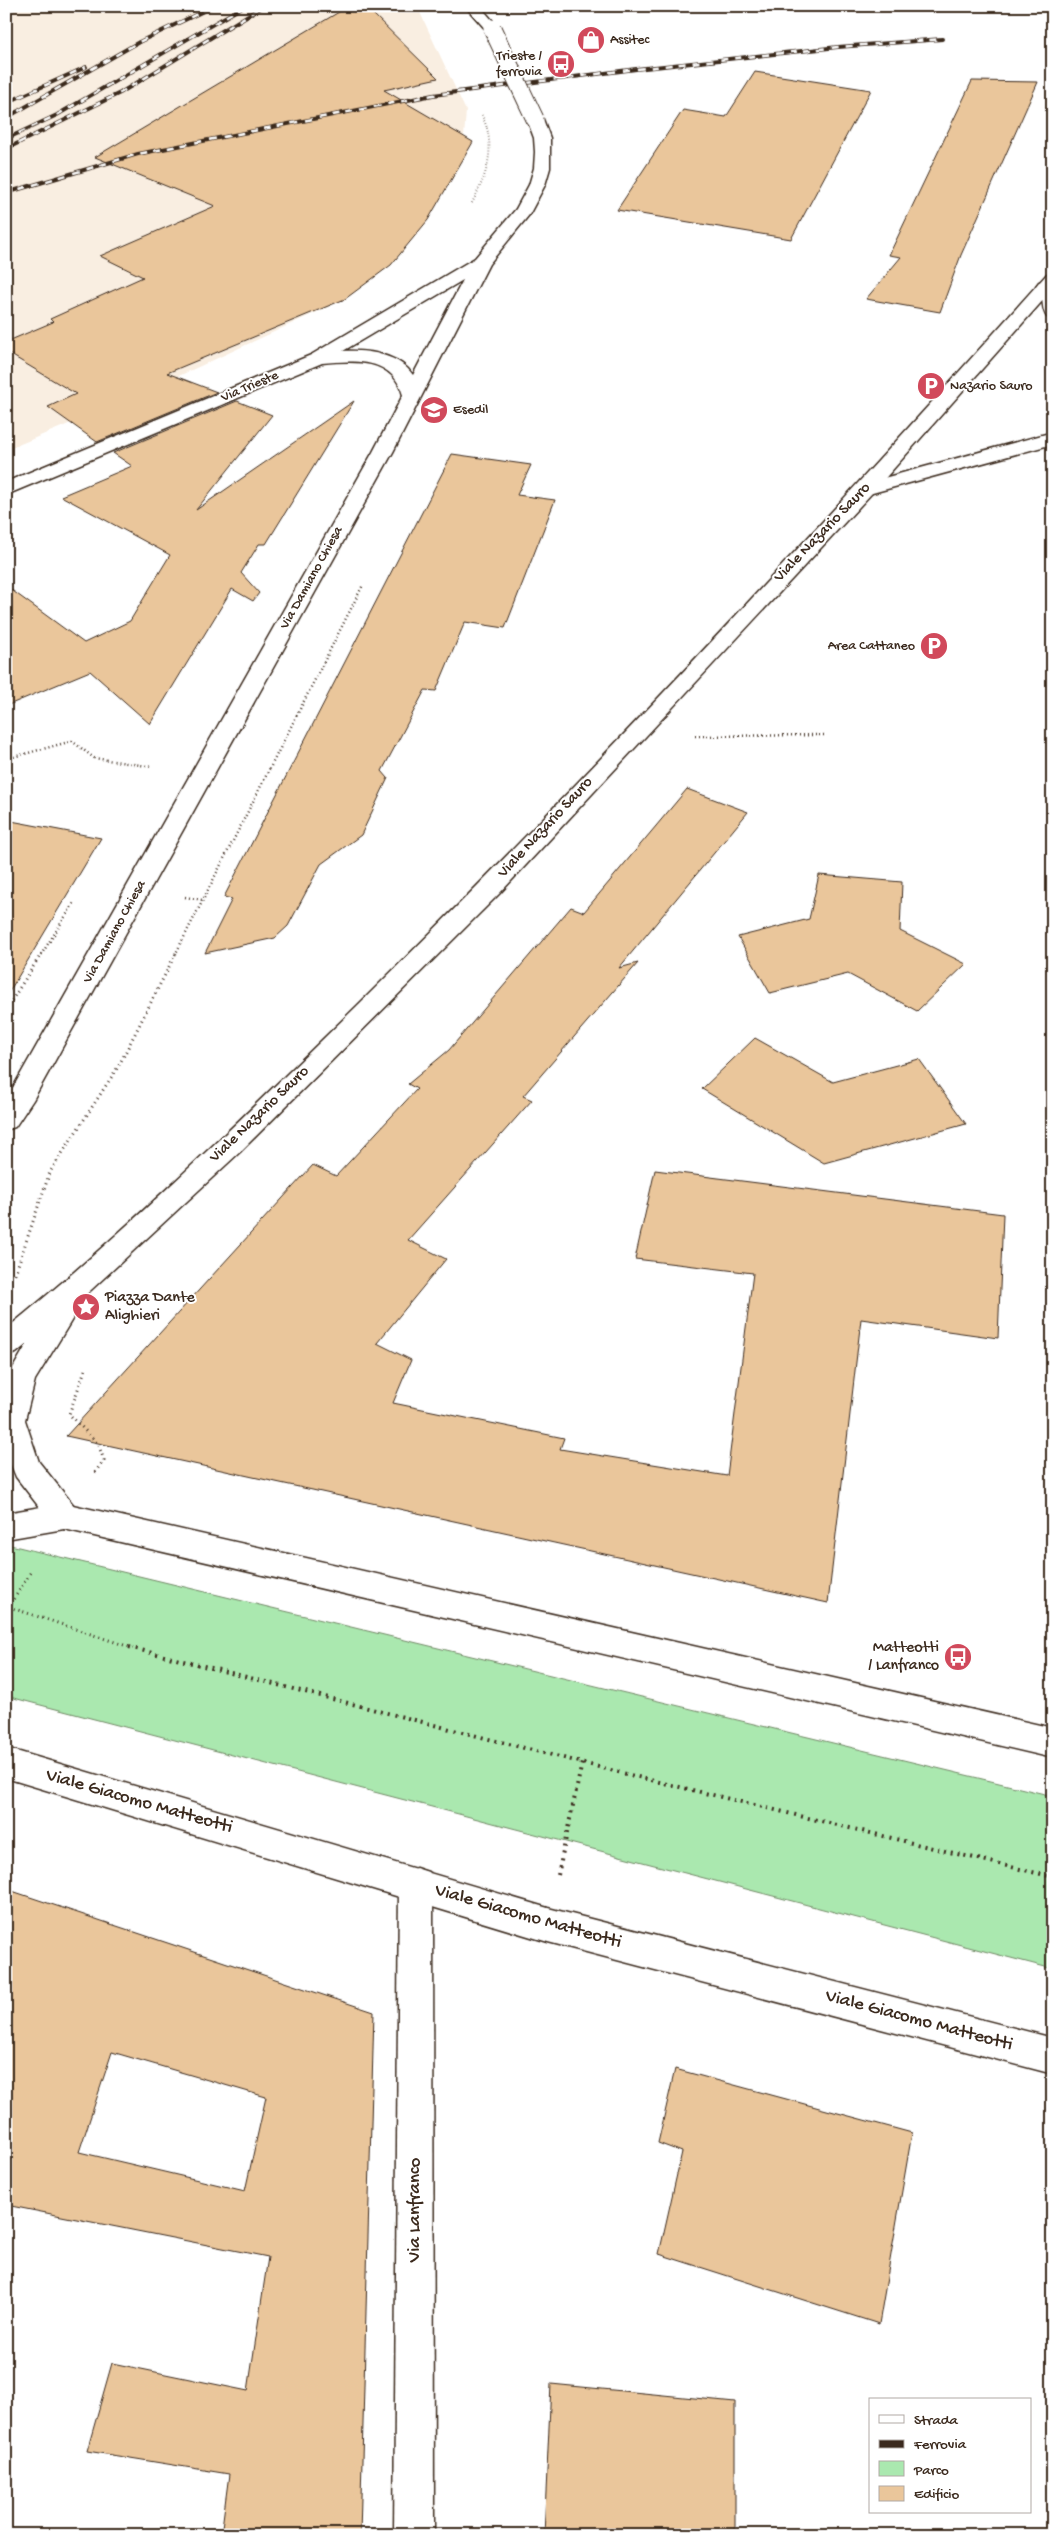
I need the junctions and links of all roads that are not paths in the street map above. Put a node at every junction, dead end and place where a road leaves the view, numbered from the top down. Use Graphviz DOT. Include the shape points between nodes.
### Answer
graph roads {
  1 [pos="472,6"];
  2 [pos="496,6"];
  3 [pos="492,28"];
  4 [pos="481,262"];
  5 [pos="1049,282"];
  6 [pos="1053,313"];
  7 [pos="317,359"];
  8 [pos="413,396"];
  9 [pos="1053,438"];
  10 [pos="6,489"];
  11 [pos="865,489"];
  12 [pos="6,1120"];
  13 [pos="77,1287"];
  14 [pos="6,1345"];
  15 [pos="64,1516"];
  16 [pos="6,1526"];
  17 [pos="1053,1743"];
  18 [pos="6,1763"];
  19 [pos="416,1884"];
  20 [pos="1053,2056"];
  21 [pos="414,2535"];
  1 -- 3 [label="street, Via Damiano Chiesa"];
  2 -- 3 [label="street"];
  3 -- 4 [label="street, Via Damiano Chiesa, bridge" via="535,119 543,152 537,185 523,211"];
  4 -- 7 [label="street, Via Trieste"];
  4 -- 8 [label="street, Via Damiano Chiesa"];
  5 -- 6 [label="street"];
  5 -- 11 [label="street, Viale Nazario Sauro"];
  7 -- 8 [label="street" via="353,356 386,362 408,377"];
  7 -- 10 [label="street, Via Trieste"];
  8 -- 12 [label="street, Via Damiano Chiesa" via="130,906"];
  9 -- 11 [label="street"];
  11 -- 13 [label="street, Viale Nazario Sauro" via="491,888 231,1145"];
  13 -- 14 [label="street, Viale Nazario Sauro"];
  13 -- 15 [label="street" via="21,1378 10,1420 26,1468"];
  15 -- 16 [label="street"];
  15 -- 17 [label="street"];
  18 -- 19 [label="street, Viale Giacomo Matteotti"];
  19 -- 20 [label="street, Viale Giacomo Matteotti" via="548,1925"];
  19 -- 21 [label="street, Via Lanfranco"];
}
